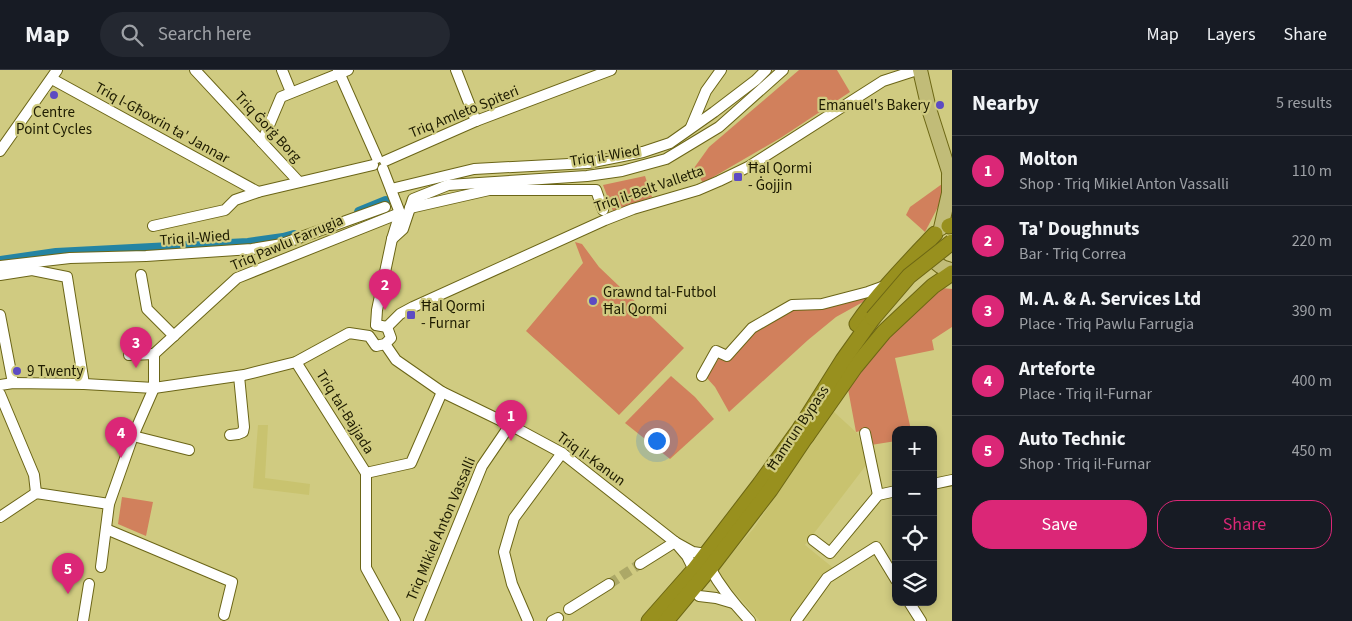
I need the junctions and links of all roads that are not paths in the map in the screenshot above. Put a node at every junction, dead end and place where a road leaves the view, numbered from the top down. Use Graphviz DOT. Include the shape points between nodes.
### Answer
graph roads {
  1 [pos="196,70"];
  2 [pos="282,70"];
  3 [pos="456,70"];
  4 [pos="611,70"];
  5 [pos="721,70"];
  6 [pos="766,70"];
  7 [pos="783,70"];
  8 [pos="918,70"];
  9 [pos="342,71"];
  10 [pos="53,73"];
  11 [pos="291,92"];
  12 [pos="704,96"];
  13 [pos="716,110"];
  14 [pos="476,121"];
  15 [pos="720,127"];
  16 [pos="691,128"];
  17 [pos="262,142"];
  18 [pos="2,147"];
  19 [pos="379,163"];
  20 [pos="951,178"];
  21 [pos="299,182"];
  22 [pos="391,189"];
  23 [pos="258,192"];
  24 [pos="385,207"];
  25 [pos="410,208"];
  26 [pos="604,210"];
  27 [pos="400,213"];
  28 [pos="153,226"];
  29 [pos="946,228"];
  30 [pos="392,239"];
  31 [pos="952,242"];
  32 [pos="952,251"];
  33 [pos="0,266"];
  34 [pos="0,275"];
  35 [pos="141,275"];
  36 [pos="951,276"];
  37 [pos="885,289"];
  38 [pos="0,315"];
  39 [pos="876,321"];
  40 [pos="376,326"];
  41 [pos="387,327"];
  42 [pos="174,336"];
  43 [pos="368,336"];
  44 [pos="385,344"];
  45 [pos="154,354"];
  46 [pos="129,355"];
  47 [pos="296,362"];
  48 [pos="239,376"];
  49 [pos="702,376"];
  50 [pos="13,384"];
  51 [pos="84,384"];
  52 [pos="0,385"];
  53 [pos="154,388"];
  54 [pos="442,392"];
  55 [pos="0,394"];
  56 [pos="510,425"];
  57 [pos="864,433"];
  58 [pos="802,434"];
  59 [pos="230,435"];
  60 [pos="133,436"];
  61 [pos="189,450"];
  62 [pos="562,454"];
  63 [pos="366,473"];
  64 [pos="952,480"];
  65 [pos="937,483"];
  66 [pos="892,492"];
  67 [pos="36,493"];
  68 [pos="878,495"];
  69 [pos="109,504"];
  70 [pos="0,517"];
  71 [pos="106,529"];
  72 [pos="813,540"];
  73 [pos="675,542"];
  74 [pos="708,561"];
  75 [pos="640,564"];
  76 [pos="101,567"];
  77 [pos="694,570"];
  78 [pos="892,573"];
  79 [pos="89,584"];
  80 [pos="609,584"];
  81 [pos="678,589"];
  82 [pos="699,596"];
  83 [pos="734,603"];
  84 [pos="912,606"];
  85 [pos="569,609"];
  86 [pos="224,615"];
  87 [pos="668,620"];
  88 [pos="83,621"];
  89 [pos="395,621"];
  90 [pos="419,621"];
  91 [pos="528,621"];
  92 [pos="640,621"];
  93 [pos="649,621"];
  94 [pos="750,621"];
  95 [pos="796,621"];
  96 [pos="921,621"];
  1 -- 17 [label="street, Triq Ġorġ Borg"];
  2 -- 11 [label="street"];
  3 -- 14 [label="street"];
  4 -- 14 [label="street, Triq Amleto Spiteri"];
  5 -- 12 [label="street"];
  6 -- 13 [label="street"];
  7 -- 15 [label="street, Triq il-Wied"];
  8 -- 20 [label="main road"];
  8 -- 41 [label="street, Triq il-Belt Valletta" via="882,81 748,167 698,190 605,220 413,307"];
  9 -- 11 [label="street"];
  9 -- 19 [label="street"];
  10 -- 18 [label="street"];
  10 -- 23 [label="street, Triq l-Għoxrin ta' Jannar"];
  11 -- 17 [label="street" via="281,98"];
  12 -- 13 [label="street"];
  12 -- 16 [label="street"];
  13 -- 15 [label="street"];
  13 -- 16 [label="street"];
  14 -- 19 [label="street, Triq Amleto Spiteri"];
  15 -- 25 [label="street, Triq il-Wied" via="666,159 645,165 587,176 448,185 413,199"];
  16 -- 22 [label="street" via="670,143 643,152 588,163 474,168"];
  17 -- 21 [label="street, Triq Ġorġ Borg"];
  19 -- 21 [label="street, Triq Amleto Spiteri"];
  19 -- 22 [label="street"];
  20 -- 29 [label="main road"];
  21 -- 23 [label="street, Triq Amleto Spiteri"];
  22 -- 27 [label="street"];
  23 -- 28 [label="street, Triq Amleto Spiteri" via="235,200 225,210"];
  24 -- 33 [label="street, Triq il-Wied" via="282,244 252,249 70,258"];
  25 -- 26 [label="street, Triq il-Wied" via="489,190 596,190"];
  25 -- 30 [label="street, Triq il-Wied" via="403,229"];
  27 -- 30 [label="street"];
  27 -- 42 [label="street, Triq Pawlu Farrugia" via="237,278"];
  29 -- 36 [label="main road" via="931,241 930,249 936,264"];
  29 -- 37 [label="highway"];
  30 -- 40 [label="street"];
  31 -- 39 [label="highway, Ħamrun Bypass, bridge" via="909,276"];
  32 -- 39 [label="highway, Ħamrun Bypass" via="914,282"];
  34 -- 51 [label="street" via="32,270 67,277"];
  35 -- 42 [label="street" via="147,309"];
  36 -- 58 [label="highway" via="933,286 884,332"];
  37 -- 49 [label="street" via="882,286 822,304 792,305 752,328 727,356 716,351"];
  37 -- 58 [label="highway" via="836,355"];
  38 -- 50 [label="street"];
  39 -- 58 [label="highway, Ħamrun Bypass"];
  40 -- 41 [label="street"];
  40 -- 43 [label="street"];
  41 -- 44 [label="street" via="391,338"];
  42 -- 45 [label="street, Triq Pawlu Farrugia"];
  43 -- 44 [label="street" via="376,346"];
  43 -- 47 [label="street" via="349,333"];
  44 -- 54 [label="street, Triq il-Kanun" via="396,360"];
  45 -- 46 [label="street"];
  45 -- 53 [label="street"];
  47 -- 48 [label="street"];
  47 -- 63 [label="street, Triq tal-Bajjada"];
  48 -- 53 [label="street"];
  48 -- 59 [label="street" via="244,427 243,432"];
  50 -- 51 [label="street"];
  50 -- 52 [label="street"];
  51 -- 53 [label="street"];
  53 -- 60 [label="street"];
  54 -- 56 [label="street, Triq il-Kanun"];
  54 -- 63 [label="street" via="411,463"];
  55 -- 67 [label="street" via="34,474"];
  56 -- 62 [label="street, Triq il-Kanun"];
  56 -- 90 [label="street, Triq Mikiel Anton Vassalli" via="482,466"];
  57 -- 68 [label="street"];
  58 -- 74 [label="highway, Ħamrun Bypass" via="760,484"];
  60 -- 61 [label="street"];
  60 -- 69 [label="street"];
  62 -- 73 [label="street, Triq il-Kanun"];
  62 -- 91 [label="street" via="514,518 504,552 512,584"];
  63 -- 89 [label="street, Triq tal-Bajjada" via="366,568"];
  64 -- 65 [label="street"];
  66 -- 68 [label="street"];
  67 -- 69 [label="street"];
  67 -- 70 [label="street"];
  68 -- 72 [label="street" via="830,553"];
  69 -- 71 [label="street"];
  71 -- 76 [label="street"];
  71 -- 86 [label="street" via="232,582"];
  73 -- 74 [label="street, Triq il-Kanun"];
  73 -- 75 [label="street"];
  73 -- 77 [label="street, Triq il-Kanun" via="688,556"];
  74 -- 77 [label="highway, Ħamrun Bypass"];
  74 -- 83 [label="street" via="719,584"];
  74 -- 87 [label="highway, Ħamrun Bypass"];
  77 -- 81 [label="highway, Ħamrun Bypass"];
  78 -- 95 [label="street" via="876,547 826,578"];
  79 -- 88 [label="street"];
  80 -- 85 [label="street"];
  81 -- 92 [label="highway"];
  81 -- 93 [label="highway, Ħamrun Bypass"];
  82 -- 83 [label="street"];
  83 -- 94 [label="street"];
  84 -- 96 [label="street"];
}
